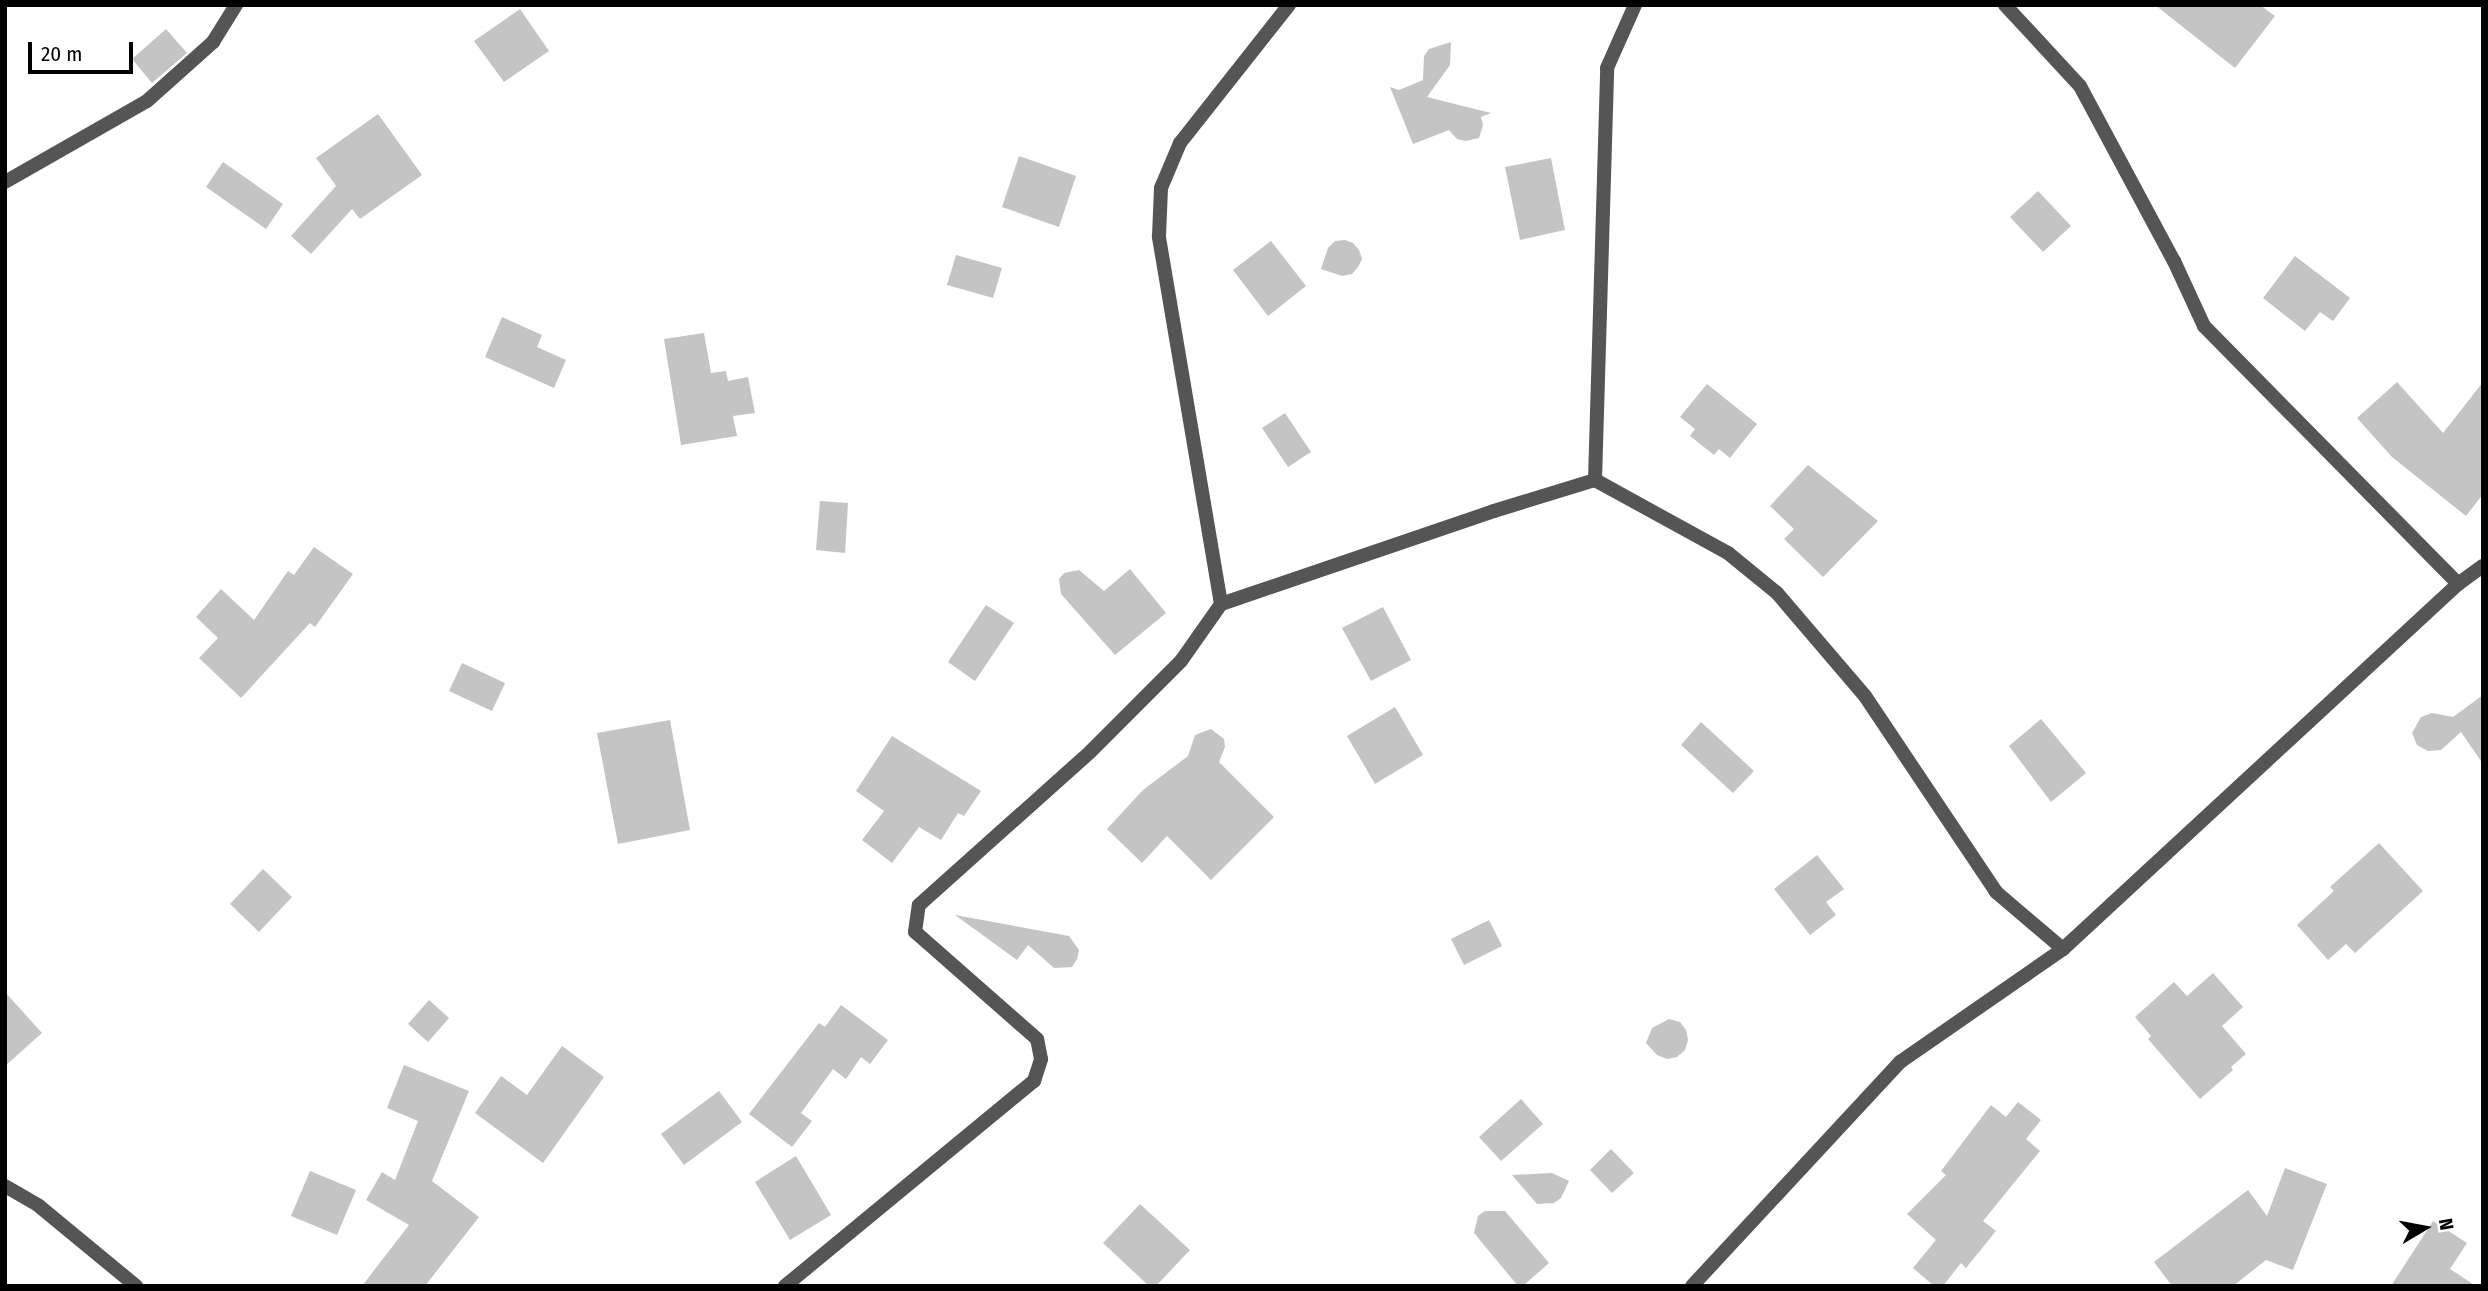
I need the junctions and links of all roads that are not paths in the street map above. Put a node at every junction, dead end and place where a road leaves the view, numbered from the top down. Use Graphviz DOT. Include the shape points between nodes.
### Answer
graph roads {
  1 [pos="236,5"];
  2 [pos="1289,5"];
  3 [pos="1635,5"];
  4 [pos="2005,5"];
  5 [pos="5,182"];
  6 [pos="1595,481"];
  7 [pos="2483,566"];
  8 [pos="2458,584"];
  9 [pos="1221,604"];
  10 [pos="2063,949"];
  11 [pos="5,1186"];
  12 [pos="136,1286"];
  13 [pos="785,1286"];
  14 [pos="1692,1286"];
  1 -- 5 [label="street" via="213,42 147,101"];
  2 -- 9 [label="street" via="1180,142 1161,188 1159,236"];
  3 -- 6 [label="street" via="1607,68"];
  4 -- 8 [label="street" via="2080,86 2204,326"];
  6 -- 9 [label="street"];
  6 -- 10 [label="street" via="1728,553 1777,593 1865,696 1996,892"];
  7 -- 8 [label="street"];
  8 -- 10 [label="street"];
  9 -- 13 [label="street" via="1181,662 1154,689 919,905 915,933 1037,1039 1041,1059 1034,1082"];
  10 -- 14 [label="street" via="1900,1062"];
  11 -- 12 [label="street" via="40,1206"];
}
